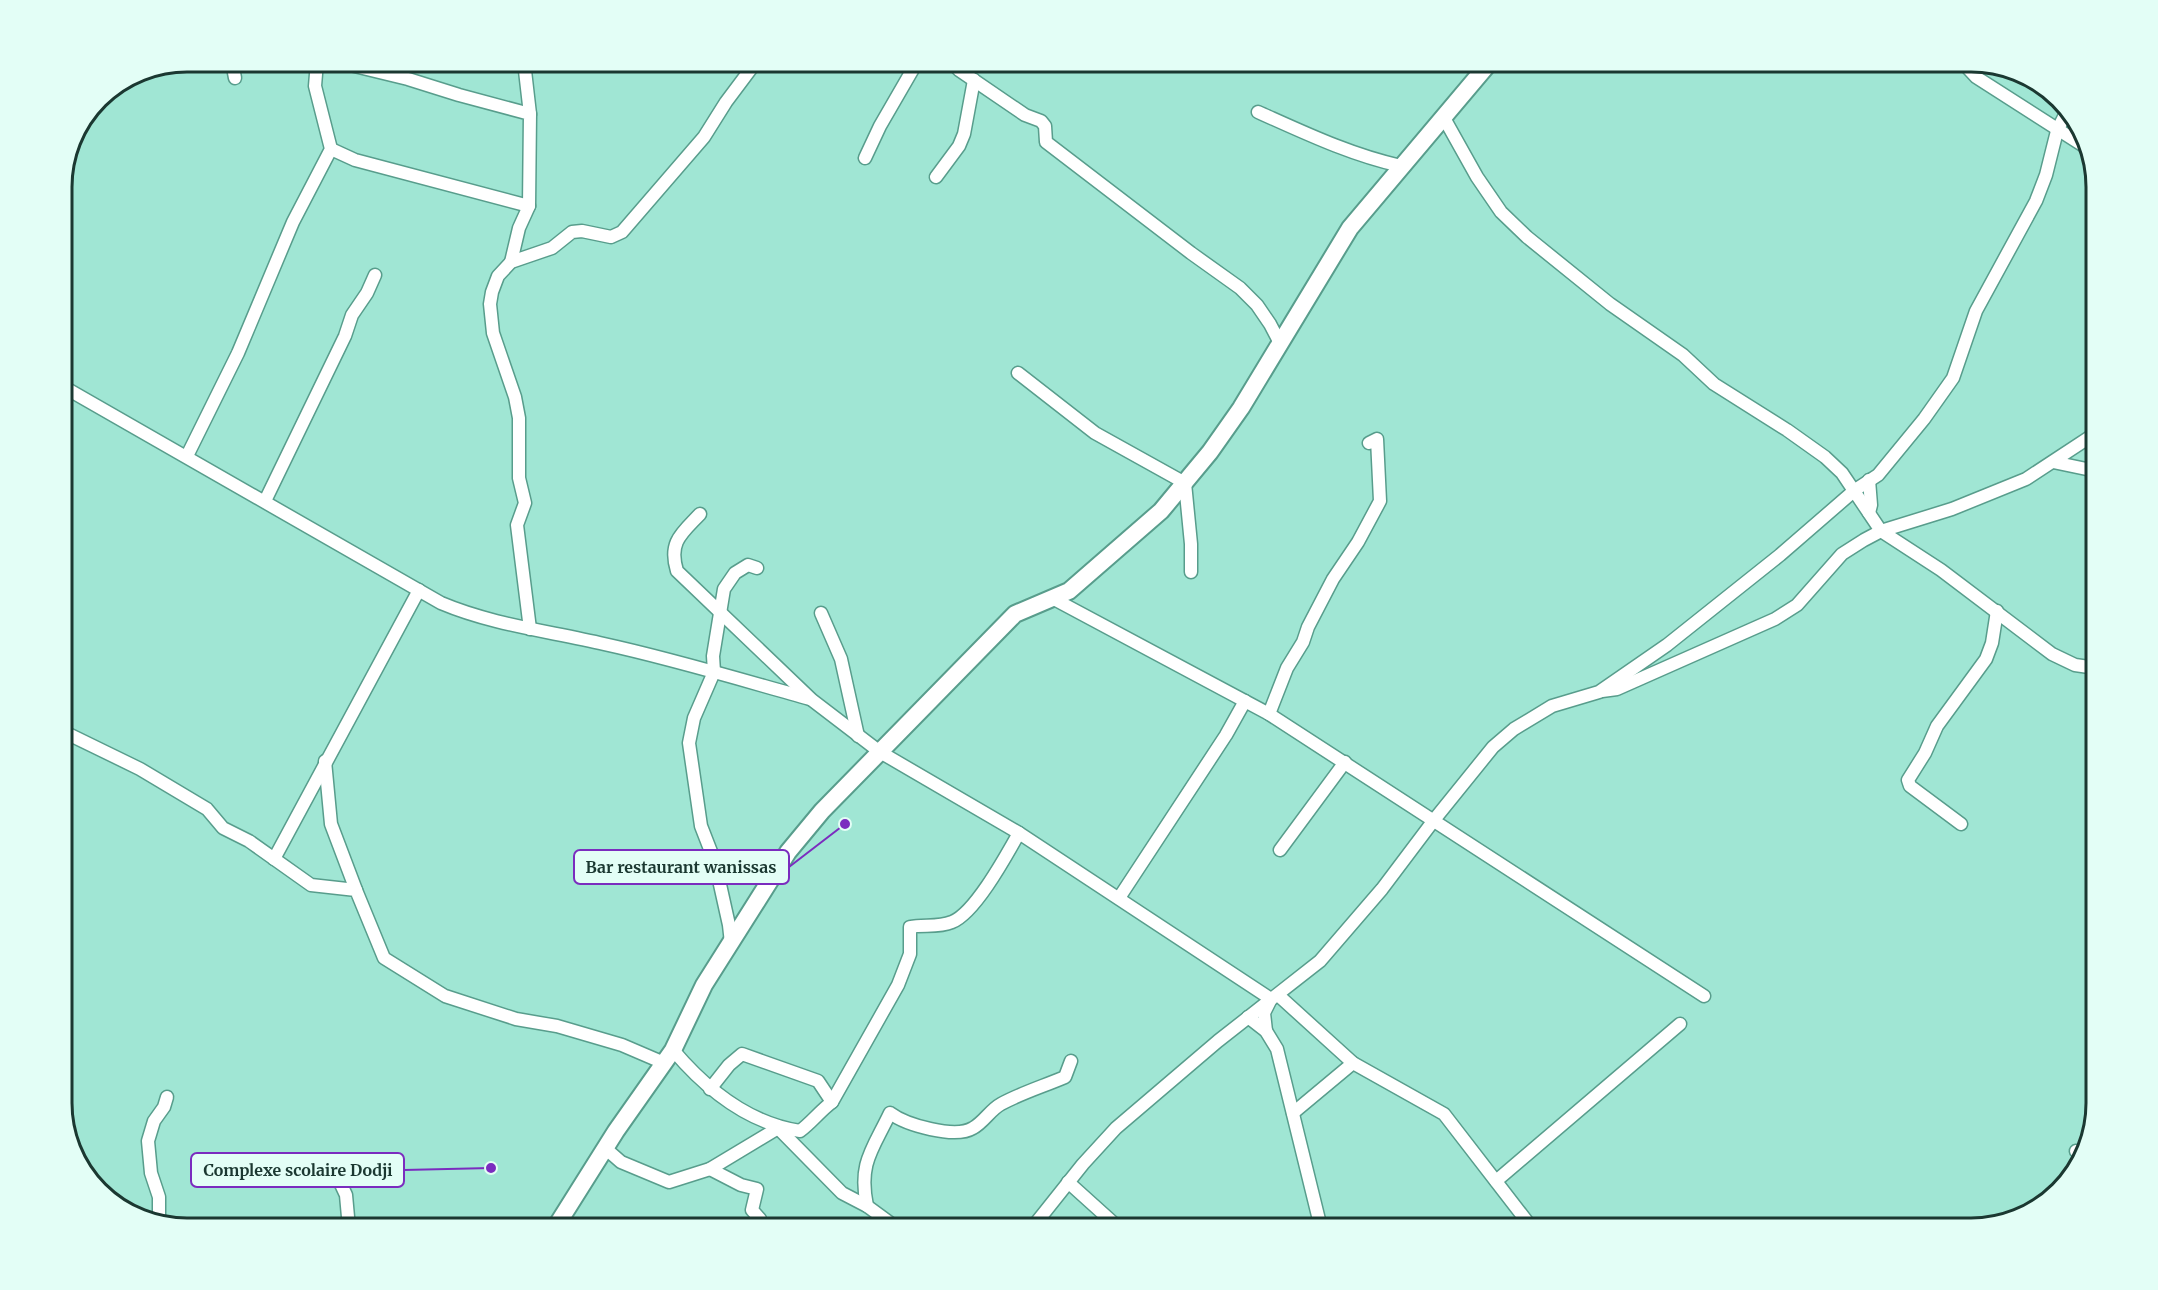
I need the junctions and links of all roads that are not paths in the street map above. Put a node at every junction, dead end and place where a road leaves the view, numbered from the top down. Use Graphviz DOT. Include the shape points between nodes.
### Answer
graph roads {
  1 [pos="234,72"];
  2 [pos="316,72"];
  3 [pos="379,72"];
  4 [pos="525,72"];
  5 [pos="746,72"];
  6 [pos="911,72"];
  7 [pos="964,72"];
  8 [pos="1481,72"];
  9 [pos="1971,72"];
  10 [pos="235,78"];
  11 [pos="974,80"];
  12 [pos="1258,112"];
  13 [pos="530,114"];
  14 [pos="1443,118"];
  15 [pos="2063,118"];
  16 [pos="2057,130"];
  17 [pos="2076,142"];
  18 [pos="331,149"];
  19 [pos="865,158"];
  20 [pos="1401,166"];
  21 [pos="936,177"];
  22 [pos="529,206"];
  23 [pos="511,262"];
  24 [pos="375,275"];
  25 [pos="1280,343"];
  26 [pos="1018,373"];
  27 [pos="72,392"];
  28 [pos="2086,440"];
  29 [pos="1369,443"];
  30 [pos="187,456"];
  31 [pos="2053,462"];
  32 [pos="2086,469"];
  33 [pos="1869,480"];
  34 [pos="1185,483"];
  35 [pos="1854,490"];
  36 [pos="265,501"];
  37 [pos="1869,513"];
  38 [pos="700,514"];
  39 [pos="1881,531"];
  40 [pos="757,568"];
  41 [pos="1191,572"];
  42 [pos="419,590"];
  43 [pos="1052,598"];
  44 [pos="720,611"];
  45 [pos="1996,611"];
  46 [pos="821,613"];
  47 [pos="530,629"];
  48 [pos="2086,667"];
  49 [pos="714,672"];
  50 [pos="1599,692"];
  51 [pos="812,700"];
  52 [pos="1245,701"];
  53 [pos="1269,714"];
  54 [pos="72,736"];
  55 [pos="858,736"];
  56 [pos="880,752"];
  57 [pos="325,761"];
  58 [pos="1345,762"];
  59 [pos="1434,820"];
  60 [pos="1961,824"];
  61 [pos="1019,833"];
  62 [pos="1280,850"];
  63 [pos="274,859"];
  64 [pos="356,890"];
  65 [pos="1119,898"];
  66 [pos="731,943"];
  67 [pos="1704,996"];
  68 [pos="1274,997"];
  69 [pos="1248,1017"];
  70 [pos="1680,1024"];
  71 [pos="1266,1031"];
  72 [pos="668,1056"];
  73 [pos="1071,1061"];
  74 [pos="1353,1063"];
  75 [pos="710,1089"];
  76 [pos="168,1097"];
  77 [pos="832,1102"];
  78 [pos="1293,1113"];
  79 [pos="778,1128"];
  80 [pos="605,1148"];
  81 [pos="710,1169"];
  82 [pos="339,1180"];
  83 [pos="1497,1181"];
  84 [pos="1068,1182"];
  85 [pos="867,1206"];
  86 [pos="159,1214"];
  87 [pos="348,1218"];
  88 [pos="564,1218"];
  89 [pos="759,1218"];
  90 [pos="883,1218"];
  91 [pos="1040,1218"];
  92 [pos="1108,1218"];
  93 [pos="1319,1218"];
  94 [pos="1525,1218"];
  1 -- 10 [label="street"];
  2 -- 18 [label="street" via="315,86"];
  3 -- 13 [label="street"];
  4 -- 13 [label="street"];
  5 -- 23 [label="street" via="704,137 622,232 610,237 573,231 552,248"];
  6 -- 19 [label="street"];
  7 -- 11 [label="street"];
  8 -- 14 [label="main road"];
  9 -- 16 [label="street"];
  11 -- 21 [label="street" via="964,134"];
  11 -- 25 [label="street" via="1025,115 1041,121 1046,142 1240,288 1257,305"];
  12 -- 20 [label="street" via="1335,146"];
  13 -- 22 [label="street"];
  14 -- 20 [label="main road"];
  14 -- 35 [label="street" via="1501,212 1527,237 1610,304 1683,355 1714,384 1825,457"];
  15 -- 16 [label="street"];
  16 -- 17 [label="street"];
  16 -- 33 [label="street" via="2036,201 1976,311 1953,378 1895,456"];
  18 -- 22 [label="street" via="355,160"];
  18 -- 30 [label="street" via="293,222 238,353"];
  20 -- 25 [label="main road" via="1350,228"];
  22 -- 23 [label="street"];
  23 -- 47 [label="street" via="495,282 490,304 493,333 519,418 519,478 525,503 518,525"];
  24 -- 36 [label="street" via="352,315"];
  25 -- 34 [label="main road" via="1241,408"];
  26 -- 34 [label="street" via="1095,433"];
  27 -- 30 [label="street"];
  28 -- 31 [label="street"];
  29 -- 53 [label="street" via="1377,439 1380,501 1333,579 1287,668"];
  30 -- 36 [label="street"];
  31 -- 32 [label="street"];
  31 -- 39 [label="street" via="2026,479 1952,509"];
  33 -- 35 [label="street"];
  33 -- 37 [label="street"];
  34 -- 41 [label="street"];
  34 -- 43 [label="main road" via="1141,530 1069,591"];
  35 -- 37 [label="street"];
  35 -- 50 [label="street" via="1667,645"];
  36 -- 42 [label="street"];
  37 -- 39 [label="street"];
  38 -- 44 [label="street" via="674,546 675,564 681,575"];
  39 -- 45 [label="street"];
  39 -- 50 [label="street" via="1842,554 1797,605 1786,612 1617,689"];
  40 -- 44 [label="street" via="745,567 729,580"];
  42 -- 47 [label="street" via="457,610"];
  42 -- 57 [label="street"];
  43 -- 52 [label="street"];
  43 -- 56 [label="main road" via="1015,614"];
  44 -- 49 [label="street"];
  44 -- 51 [label="street"];
  45 -- 48 [label="street" via="2052,654"];
  45 -- 60 [label="street" via="1986,659 1937,726 1908,780 1910,786"];
  46 -- 55 [label="street" via="841,659"];
  47 -- 49 [label="street"];
  49 -- 51 [label="street"];
  49 -- 66 [label="street" via="694,718 689,751 701,826 716,862"];
  50 -- 59 [label="street" via="1552,706 1514,729 1493,747"];
  51 -- 55 [label="street"];
  52 -- 53 [label="street"];
  52 -- 65 [label="street"];
  53 -- 58 [label="street"];
  54 -- 63 [label="street" via="140,768 207,809 223,828"];
  55 -- 56 [label="street"];
  56 -- 61 [label="street"];
  56 -- 66 [label="main road" via="788,852"];
  57 -- 63 [label="street"];
  57 -- 64 [label="street" via="332,824"];
  58 -- 59 [label="street"];
  58 -- 62 [label="street"];
  59 -- 67 [label="street"];
  59 -- 68 [label="street" via="1320,961"];
  61 -- 65 [label="street"];
  61 -- 77 [label="street" via="986,886 961,916 950,923 910,927 910,954 898,985"];
  63 -- 64 [label="street" via="311,885"];
  64 -- 72 [label="street" via="384,958 445,996 516,1019"];
  65 -- 68 [label="street"];
  66 -- 72 [label="main road" via="704,985"];
  68 -- 69 [label="street"];
  68 -- 71 [label="street" via="1264,1013"];
  68 -- 74 [label="street"];
  69 -- 71 [label="street"];
  69 -- 84 [label="street" via="1116,1128"];
  70 -- 83 [label="street"];
  71 -- 78 [label="street" via="1277,1049"];
  72 -- 75 [label="street"];
  72 -- 80 [label="main road"];
  73 -- 85 [label="street" via="1065,1077 999,1104 977,1126 964,1132 950,1133 890,1113 865,1165"];
  74 -- 78 [label="street"];
  74 -- 83 [label="street" via="1444,1114"];
  75 -- 77 [label="street" via="742,1054 818,1081"];
  75 -- 79 [label="street"];
  76 -- 86 [label="street" via="148,1141"];
  77 -- 79 [label="street" via="800,1131"];
  78 -- 93 [label="street"];
  79 -- 81 [label="street"];
  79 -- 85 [label="street" via="842,1193"];
  80 -- 81 [label="street" via="621,1162 669,1182"];
  80 -- 88 [label="main road"];
  81 -- 89 [label="street" via="757,1189 752,1210"];
  82 -- 87 [label="street" via="346,1195"];
  83 -- 94 [label="street"];
  84 -- 91 [label="street"];
  84 -- 92 [label="street"];
  85 -- 90 [label="street"];
}
